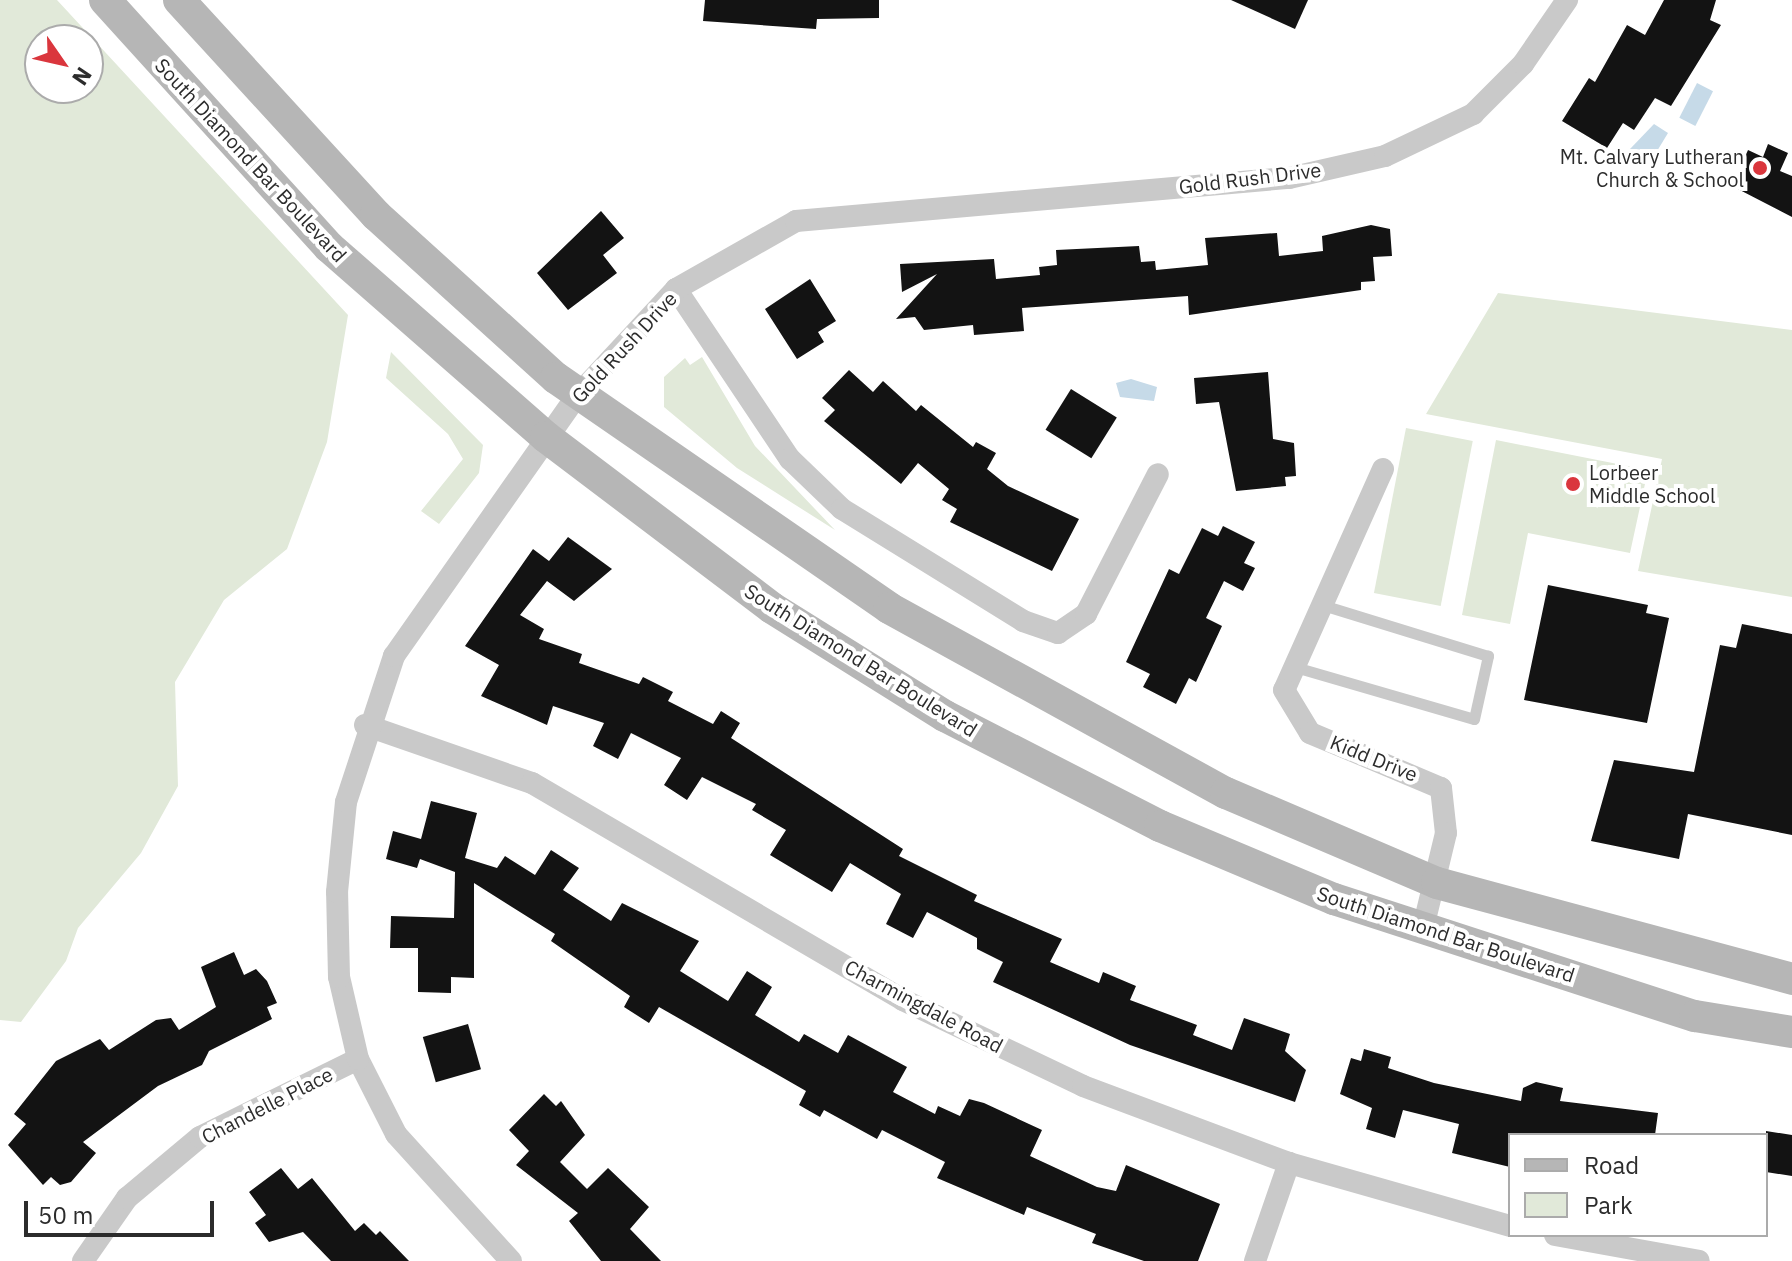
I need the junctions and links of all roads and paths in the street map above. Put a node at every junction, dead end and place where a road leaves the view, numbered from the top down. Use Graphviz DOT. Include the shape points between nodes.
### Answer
graph roads {
  1 [pos="105,0"];
  2 [pos="179,0"];
  3 [pos="1567,0"];
  4 [pos="676,289"];
  5 [pos="577,396"];
  6 [pos="546,437"];
  7 [pos="1383,469"];
  8 [pos="1158,474"];
  9 [pos="1322,605"];
  10 [pos="1295,667"];
  11 [pos="365,725"];
  12 [pos="1437,883"];
  13 [pos="1423,928"];
  14 [pos="1792,979"];
  15 [pos="1792,1032"];
  16 [pos="358,1059"];
  17 [pos="1289,1163"];
  18 [pos="1508,1225"];
  19 [pos="1566,1237"];
  20 [pos="83,1261"];
  21 [pos="511,1261"];
  22 [pos="1255,1261"];
  23 [pos="1699,1261"];
  1 -- 6 [label="main road, South Diamond Bar Boulevard" via="329,247"];
  2 -- 5 [label="main road" via="376,215"];
  3 -- 4 [label="street, Gold Rush Drive" via="1523,64 1473,114 1385,156 1289,178 796,221"];
  4 -- 5 [label="street, Gold Rush Drive"];
  4 -- 8 [label="street" via="790,459 842,509 1023,621 1058,633 1086,614"];
  5 -- 6 [label="street, Gold Rush Drive"];
  5 -- 12 [label="main road" via="889,608 1105,732 1226,793"];
  6 -- 11 [label="street, Gold Rush Drive" via="428,600 394,656"];
  6 -- 13 [label="main road, South Diamond Bar Boulevard" via="772,608 945,716 1160,826"];
  7 -- 9 [label="street, Kidd Drive"];
  9 -- 10 [label="street, Kidd Drive"];
  9 -- 10 [label="lane" via="1488,656 1474,719"];
  10 -- 12 [label="street, Kidd Drive" via="1284,690 1310,733 1441,788 1446,833"];
  11 -- 16 [label="street, Gold Rush Drive" via="346,802 337,892 339,977"];
  11 -- 17 [label="street, Charmingdale Road" via="532,783 903,1000 1083,1086"];
  12 -- 13 [label="street, Kidd Drive"];
  12 -- 14 [label="main road"];
  13 -- 15 [label="main road, South Diamond Bar Boulevard" via="1695,1016"];
  16 -- 20 [label="street, Chandelle Place" via="200,1137 127,1198"];
  16 -- 21 [label="street, Gold Rush Drive" via="396,1134"];
  17 -- 18 [label="street, Charmingdale Road"];
  17 -- 22 [label="street"];
  19 -- 23 [label="street"];
}
